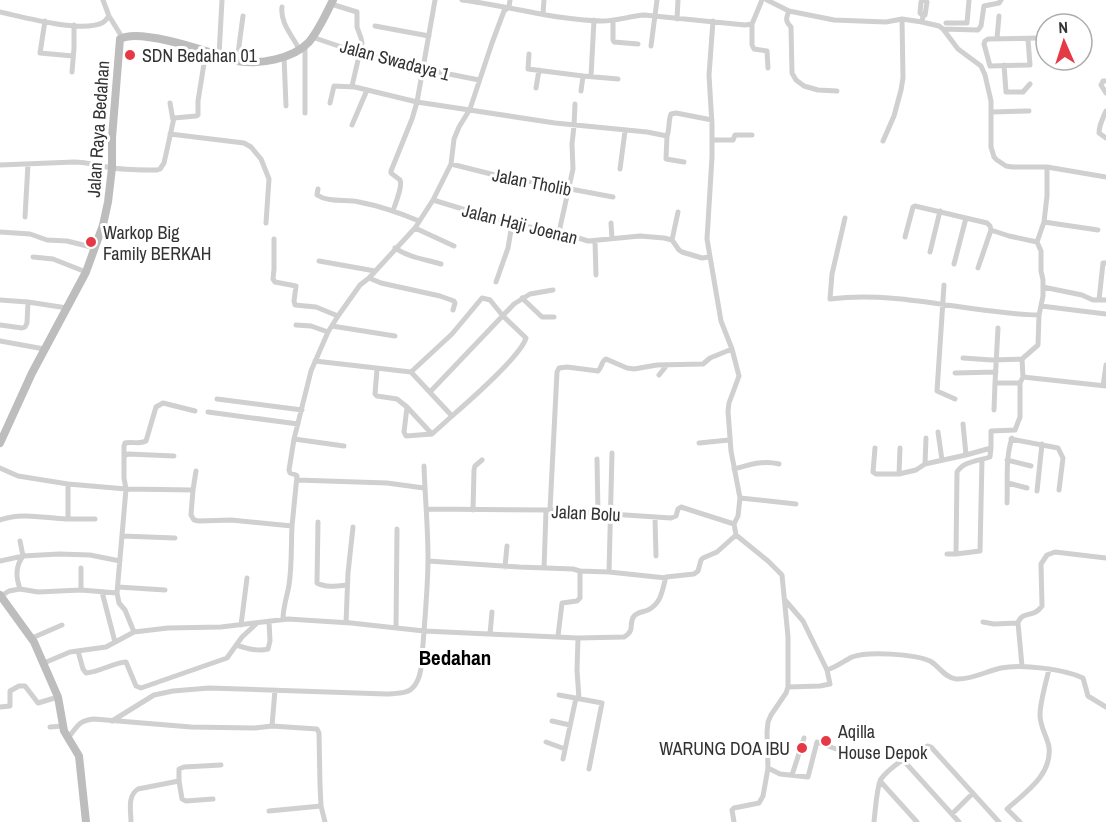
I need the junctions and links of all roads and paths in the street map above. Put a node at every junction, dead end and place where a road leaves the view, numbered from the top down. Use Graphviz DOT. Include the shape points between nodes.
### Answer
graph roads {
  1 [pos="103,0"];
  2 [pos="222,0"];
  3 [pos="435,0"];
  4 [pos="462,0"];
  5 [pos="510,0"];
  6 [pos="543,0"];
  7 [pos="657,0"];
  8 [pos="678,0"];
  9 [pos="762,0"];
  10 [pos="767,0"];
  11 [pos="924,0"];
  12 [pos="969,0"];
  13 [pos="1001,0"];
  14 [pos="332,2"];
  15 [pos="282,7"];
  16 [pos="508,7"];
  17 [pos="789,10"];
  18 [pos="0,12"];
  19 [pos="543,14"];
  20 [pos="109,16"];
  21 [pos="243,16"];
  22 [pos="654,16"];
  23 [pos="999,16"];
  24 [pos="677,19"];
  25 [pos="922,19"];
  26 [pos="594,20"];
  27 [pos="902,20"];
  28 [pos="45,21"];
  29 [pos="614,21"];
  30 [pos="713,21"];
  31 [pos="752,24"];
  32 [pos="74,25"];
  33 [pos="375,26"];
  34 [pos="944,26"];
  35 [pos="429,36"];
  36 [pos="122,37"];
  37 [pos="312,37"];
  38 [pos="1034,38"];
  39 [pos="997,39"];
  40 [pos="1028,39"];
  41 [pos="638,44"];
  42 [pos="651,46"];
  43 [pos="302,47"];
  44 [pos="206,51"];
  45 [pos="359,53"];
  46 [pos="529,54"];
  47 [pos="219,55"];
  48 [pos="73,56"];
  49 [pos="284,56"];
  50 [pos="988,60"];
  51 [pos="237,61"];
  52 [pos="1004,65"];
  53 [pos="981,66"];
  54 [pos="768,68"];
  55 [pos="423,69"];
  56 [pos="539,70"];
  57 [pos="72,72"];
  58 [pos="583,76"];
  59 [pos="591,76"];
  60 [pos="618,79"];
  61 [pos="479,80"];
  62 [pos="1106,81"];
  63 [pos="1030,84"];
  64 [pos="352,86"];
  65 [pos="536,88"];
  66 [pos="367,90"];
  67 [pos="581,91"];
  68 [pos="837,91"];
  69 [pos="1106,93"];
  70 [pos="417,102"];
  71 [pos="170,103"];
  72 [pos="330,103"];
  73 [pos="575,104"];
  74 [pos="286,106"];
  75 [pos="470,109"];
  76 [pos="1029,111"];
  77 [pos="1106,111"];
  78 [pos="305,112"];
  79 [pos="992,112"];
  80 [pos="173,120"];
  81 [pos="712,120"];
  82 [pos="352,125"];
  83 [pos="574,126"];
  84 [pos="625,130"];
  85 [pos="170,134"];
  86 [pos="667,135"];
  87 [pos="752,135"];
  88 [pos="1106,138"];
  89 [pos="712,141"];
  90 [pos="884,141"];
  91 [pos="684,162"];
  92 [pos="28,164"];
  93 [pos="451,164"];
  94 [pos="0,165"];
  95 [pos="1047,167"];
  96 [pos="112,168"];
  97 [pos="620,169"];
  98 [pos="1106,177"];
  99 [pos="318,189"];
  100 [pos="570,190"];
  101 [pos="613,197"];
  102 [pos="433,200"];
  103 [pos="393,211"];
  104 [pos="940,211"];
  105 [pos="678,212"];
  106 [pos="25,217"];
  107 [pos="845,218"];
  108 [pos="966,218"];
  109 [pos="420,221"];
  110 [pos="1044,222"];
  111 [pos="266,223"];
  112 [pos="611,223"];
  113 [pos="512,224"];
  114 [pos="415,228"];
  115 [pos="991,230"];
  116 [pos="1098,230"];
  117 [pos="0,232"];
  118 [pos="559,232"];
  119 [pos="905,237"];
  120 [pos="274,239"];
  121 [pos="612,239"];
  122 [pos="672,240"];
  123 [pos="595,241"];
  124 [pos="1037,242"];
  125 [pos="454,246"];
  126 [pos="95,248"];
  127 [pos="395,248"];
  128 [pos="930,252"];
  129 [pos="33,257"];
  130 [pos="709,257"];
  131 [pos="319,261"];
  132 [pos="1106,263"];
  133 [pos="441,264"];
  134 [pos="954,264"];
  135 [pos="978,268"];
  136 [pos="375,271"];
  137 [pos="86,272"];
  138 [pos="596,274"];
  139 [pos="369,278"];
  140 [pos="496,282"];
  141 [pos="944,285"];
  142 [pos="1043,287"];
  143 [pos="553,290"];
  144 [pos="522,298"];
  145 [pos="0,300"];
  146 [pos="1099,300"];
  147 [pos="1106,300"];
  148 [pos="28,302"];
  149 [pos="943,304"];
  150 [pos="1041,306"];
  151 [pos="67,308"];
  152 [pos="453,310"];
  153 [pos="1106,314"];
  154 [pos="1040,315"];
  155 [pos="338,316"];
  156 [pos="503,316"];
  157 [pos="554,317"];
  158 [pos="0,325"];
  159 [pos="296,325"];
  160 [pos="332,327"];
  161 [pos="998,328"];
  162 [pos="328,333"];
  163 [pos="395,336"];
  164 [pos="0,341"];
  165 [pos="44,349"];
  166 [pos="732,349"];
  167 [pos="963,358"];
  168 [pos="1022,359"];
  169 [pos="996,360"];
  170 [pos="315,361"];
  171 [pos="1106,364"];
  172 [pos="667,365"];
  173 [pos="377,369"];
  174 [pos="411,372"];
  175 [pos="996,372"];
  176 [pos="955,373"];
  177 [pos="659,375"];
  178 [pos="1022,380"];
  179 [pos="995,383"];
  180 [pos="1105,386"];
  181 [pos="430,392"];
  182 [pos="217,399"];
  183 [pos="955,399"];
  184 [pos="407,407"];
  185 [pos="302,410"];
  186 [pos="994,410"];
  187 [pos="195,411"];
  188 [pos="208,412"];
  189 [pos="452,416"];
  190 [pos="298,424"];
  191 [pos="963,424"];
  192 [pos="1015,430"];
  193 [pos="938,432"];
  194 [pos="432,434"];
  195 [pos="926,438"];
  196 [pos="1011,439"];
  197 [pos="294,440"];
  198 [pos="729,440"];
  199 [pos="699,442"];
  200 [pos="0,443"];
  201 [pos="1042,444"];
  202 [pos="344,446"];
  203 [pos="874,448"];
  204 [pos="900,448"];
  205 [pos="991,448"];
  206 [pos="612,453"];
  207 [pos="966,455"];
  208 [pos="124,456"];
  209 [pos="174,456"];
  210 [pos="597,459"];
  211 [pos="482,460"];
  212 [pos="942,460"];
  213 [pos="982,460"];
  214 [pos="1007,460"];
  215 [pos="779,464"];
  216 [pos="925,464"];
  217 [pos="424,466"];
  218 [pos="1031,466"];
  219 [pos="0,468"];
  220 [pos="734,469"];
  221 [pos="196,471"];
  222 [pos="899,474"];
  223 [pos="297,480"];
  224 [pos="1008,483"];
  225 [pos="68,484"];
  226 [pos="424,488"];
  227 [pos="1027,488"];
  228 [pos="126,489"];
  229 [pos="193,490"];
  230 [pos="1059,490"];
  231 [pos="1037,491"];
  232 [pos="741,498"];
  233 [pos="1007,503"];
  234 [pos="796,504"];
  235 [pos="427,509"];
  236 [pos="473,510"];
  237 [pos="548,511"];
  238 [pos="598,514"];
  239 [pos="610,514"];
  240 [pos="655,518"];
  241 [pos="68,519"];
  242 [pos="95,519"];
  243 [pos="0,520"];
  244 [pos="318,522"];
  245 [pos="734,524"];
  246 [pos="292,526"];
  247 [pos="353,527"];
  248 [pos="397,529"];
  249 [pos="736,535"];
  250 [pos="122,536"];
  251 [pos="175,538"];
  252 [pos="20,541"];
  253 [pos="507,546"];
  254 [pos="947,554"];
  255 [pos="956,554"];
  256 [pos="23,556"];
  257 [pos="656,556"];
  258 [pos="1106,558"];
  259 [pos="0,561"];
  260 [pos="120,561"];
  261 [pos="428,561"];
  262 [pos="505,567"];
  263 [pos="81,568"];
  264 [pos="544,568"];
  265 [pos="580,571"];
  266 [pos="609,572"];
  267 [pos="247,578"];
  268 [pos="666,578"];
  269 [pos="347,585"];
  270 [pos="20,589"];
  271 [pos="81,590"];
  272 [pos="117,590"];
  273 [pos="165,590"];
  274 [pos="102,592"];
  275 [pos="0,595"];
  276 [pos="784,599"];
  277 [pos="492,612"];
  278 [pos="283,619"];
  279 [pos="269,621"];
  280 [pos="983,622"];
  281 [pos="346,623"];
  282 [pos="1018,623"];
  283 [pos="256,624"];
  284 [pos="62,625"];
  285 [pos="241,625"];
  286 [pos="396,628"];
  287 [pos="424,631"];
  288 [pos="134,632"];
  289 [pos="490,634"];
  290 [pos="558,636"];
  291 [pos="32,638"];
  292 [pos="578,638"];
  293 [pos="115,642"];
  294 [pos="236,645"];
  295 [pos="78,651"];
  296 [pos="44,663"];
  297 [pos="1022,666"];
  298 [pos="1049,669"];
  299 [pos="827,670"];
  300 [pos="138,687"];
  301 [pos="788,687"];
  302 [pos="274,690"];
  303 [pos="559,695"];
  304 [pos="58,697"];
  305 [pos="578,698"];
  306 [pos="141,701"];
  307 [pos="0,707"];
  308 [pos="1106,707"];
  309 [pos="112,721"];
  310 [pos="552,722"];
  311 [pos="570,724"];
  312 [pos="63,726"];
  313 [pos="272,726"];
  314 [pos="50,727"];
  315 [pos="68,738"];
  316 [pos="804,738"];
  317 [pos="546,742"];
  318 [pos="565,749"];
  319 [pos="800,749"];
  320 [pos="813,753"];
  321 [pos="858,757"];
  322 [pos="563,759"];
  323 [pos="903,760"];
  324 [pos="221,765"];
  325 [pos="768,768"];
  326 [pos="589,769"];
  327 [pos="792,775"];
  328 [pos="880,781"];
  329 [pos="179,782"];
  330 [pos="973,794"];
  331 [pos="213,799"];
  332 [pos="321,806"];
  333 [pos="269,812"];
  334 [pos="952,814"];
  335 [pos="86,822"];
  336 [pos="131,822"];
  337 [pos="326,822"];
  338 [pos="734,822"];
  339 [pos="874,822"];
  340 [pos="917,822"];
  341 [pos="959,822"];
  342 [pos="999,822"];
  343 [pos="1020,822"];
  1 -- 20 [label="street"];
  2 -- 47 [label="street"];
  3 -- 35 [label="street"];
  4 -- 16 [label="street"];
  5 -- 16 [label="street"];
  6 -- 19 [label="street"];
  7 -- 22 [label="street"];
  8 -- 24 [label="street"];
  9 -- 31 [label="street"];
  10 -- 17 [label="street"];
  11 -- 25 [label="street" via="926,15"];
  12 -- 34 [label="street" via="967,23"];
  13 -- 34 [label="street" via="984,6 978,30"];
  14 -- 37 [label="street, Jalan Raya Bedahan"];
  14 -- 45 [label="street" via="357,12 362,38"];
  15 -- 43 [label="street" via="285,25"];
  16 -- 19 [label="street"];
  16 -- 61 [label="street"];
  17 -- 27 [label="street" via="834,20"];
  17 -- 68 [label="street" via="786,18 796,80 818,90"];
  18 -- 28 [label="street"];
  19 -- 26 [label="street"];
  20 -- 32 [label="street" via="98,24"];
  20 -- 36 [label="street"];
  21 -- 51 [label="street"];
  22 -- 24 [label="street"];
  22 -- 29 [label="street" via="627,16"];
  22 -- 42 [label="street"];
  23 -- 39 [label="street"];
  24 -- 30 [label="street"];
  25 -- 27 [label="street"];
  25 -- 34 [label="street"];
  26 -- 29 [label="street"];
  26 -- 59 [label="street"];
  27 -- 90 [label="street" via="903,78"];
  28 -- 32 [label="street"];
  28 -- 48 [label="street" via="40,53"];
  29 -- 41 [label="street" via="614,42"];
  30 -- 31 [label="street"];
  30 -- 81 [label="street" via="709,75"];
  31 -- 54 [label="street" via="752,45 767,51"];
  32 -- 48 [label="street"];
  33 -- 35 [label="street"];
  34 -- 53 [label="street" via="958,49"];
  35 -- 55 [label="street"];
  36 -- 44 [label="street, Jalan Raya Bedahan" via="158,38"];
  36 -- 96 [label="street, Jalan Raya Bedahan"];
  37 -- 43 [label="street, Jalan Raya Bedahan"];
  37 -- 45 [label="street, Jalan Swadaya 1"];
  38 -- 40 [label="street"];
  39 -- 40 [label="street"];
  39 -- 50 [label="street" via="985,41"];
  40 -- 52 [label="street" via="1030,65"];
  43 -- 49 [label="street, Jalan Raya Bedahan"];
  43 -- 78 [label="street"];
  44 -- 47 [label="street, Jalan Raya Bedahan"];
  44 -- 80 [label="street" via="198,115"];
  45 -- 55 [label="street, Jalan Swadaya 1"];
  45 -- 64 [label="street"];
  46 -- 56 [label="street" via="528,69"];
  47 -- 51 [label="street, Jalan Raya Bedahan"];
  48 -- 57 [label="street"];
  49 -- 51 [label="street, Jalan Raya Bedahan" via="256,63"];
  49 -- 74 [label="street"];
  50 -- 52 [label="street" via="990,66"];
  50 -- 53 [label="street"];
  52 -- 63 [label="street" via="1006,92 1023,92"];
  53 -- 79 [label="street"];
  55 -- 61 [label="street, Jalan Swadaya 1"];
  55 -- 70 [label="street"];
  56 -- 58 [label="street"];
  56 -- 65 [label="street"];
  58 -- 59 [label="street"];
  58 -- 67 [label="street"];
  59 -- 60 [label="street"];
  61 -- 75 [label="street"];
  62 -- 69 [label="street" via="1101,85"];
  64 -- 66 [label="street"];
  64 -- 72 [label="street" via="334,86"];
  66 -- 70 [label="street"];
  66 -- 82 [label="street"];
  70 -- 75 [label="street"];
  70 -- 103 [label="street" via="391,171 400,182"];
  71 -- 80 [label="street"];
  73 -- 83 [label="street"];
  75 -- 83 [label="street"];
  75 -- 93 [label="street" via="454,139"];
  76 -- 79 [label="street"];
  77 -- 88 [label="street" via="1099,133"];
  79 -- 95 [label="street" via="991,147 997,160 1012,167"];
  80 -- 85 [label="street"];
  81 -- 86 [label="street" via="671,114"];
  81 -- 89 [label="street"];
  83 -- 84 [label="street"];
  83 -- 100 [label="street"];
  84 -- 86 [label="street"];
  84 -- 97 [label="street"];
  85 -- 96 [label="street" via="160,169"];
  85 -- 111 [label="street" via="244,142 251,147 269,179"];
  86 -- 91 [label="street" via="666,159"];
  87 -- 89 [label="street"];
  89 -- 130 [label="street"];
  92 -- 94 [label="street"];
  92 -- 96 [label="street" via="84,162"];
  92 -- 106 [label="street"];
  93 -- 100 [label="street, Jalan Tholib"];
  93 -- 102 [label="street"];
  95 -- 98 [label="street"];
  95 -- 110 [label="street"];
  96 -- 126 [label="street, Jalan Raya Bedahan" via="106,213"];
  99 -- 103 [label="street" via="317,195 325,199"];
  100 -- 101 [label="street, Jalan Tholib"];
  100 -- 118 [label="street"];
  102 -- 109 [label="street"];
  102 -- 113 [label="street, Jalan Haji Joenan"];
  103 -- 109 [label="street"];
  104 -- 108 [label="street"];
  104 -- 119 [label="street" via="913,207"];
  104 -- 128 [label="street"];
  105 -- 122 [label="street"];
  107 -- 149 [label="street" via="830,299 879,297"];
  108 -- 115 [label="street" via="987,223"];
  108 -- 134 [label="street"];
  109 -- 114 [label="street"];
  110 -- 116 [label="street"];
  110 -- 124 [label="street"];
  112 -- 121 [label="street"];
  113 -- 118 [label="street, Jalan Haji Joenan"];
  113 -- 140 [label="street"];
  114 -- 125 [label="street"];
  114 -- 127 [label="street"];
  115 -- 124 [label="street"];
  115 -- 135 [label="street"];
  117 -- 126 [label="street" via="30,234"];
  118 -- 123 [label="street, Jalan Haji Joenan"];
  120 -- 155 [label="street" via="275,282 296,286 295,305 316,307"];
  121 -- 122 [label="street, Jalan Haji Joenan" via="647,236"];
  121 -- 123 [label="street, Jalan Haji Joenan"];
  122 -- 130 [label="street, Jalan Haji Joenan" via="682,252"];
  123 -- 138 [label="street"];
  124 -- 142 [label="street"];
  126 -- 137 [label="street, Jalan Raya Bedahan"];
  127 -- 133 [label="street" via="406,256"];
  127 -- 136 [label="street"];
  129 -- 137 [label="street" via="52,259"];
  130 -- 166 [label="street" via="721,321"];
  131 -- 136 [label="street"];
  132 -- 146 [label="street"];
  136 -- 139 [label="street"];
  137 -- 151 [label="street, Jalan Raya Bedahan"];
  139 -- 152 [label="street" via="454,301"];
  139 -- 155 [label="street"];
  141 -- 149 [label="street"];
  142 -- 146 [label="street"];
  142 -- 150 [label="street"];
  143 -- 144 [label="street"];
  144 -- 156 [label="street"];
  144 -- 157 [label="street" via="542,317"];
  145 -- 148 [label="street"];
  146 -- 147 [label="street"];
  148 -- 151 [label="street"];
  148 -- 158 [label="street" via="26,327"];
  149 -- 154 [label="street"];
  149 -- 183 [label="street" via="937,391"];
  150 -- 153 [label="street"];
  150 -- 154 [label="street"];
  151 -- 165 [label="street, Jalan Raya Bedahan"];
  154 -- 168 [label="street" via="1038,345"];
  155 -- 160 [label="street"];
  156 -- 174 [label="street" via="490,300 483,298"];
  156 -- 181 [label="street"];
  156 -- 189 [label="street" via="524,336 525,342"];
  159 -- 162 [label="street"];
  160 -- 162 [label="street"];
  160 -- 163 [label="street"];
  161 -- 169 [label="street"];
  162 -- 170 [label="street"];
  164 -- 165 [label="street"];
  165 -- 200 [label="street, Jalan Raya Bedahan"];
  166 -- 172 [label="street" via="703,364"];
  166 -- 198 [label="street" via="739,376 729,403"];
  167 -- 169 [label="street"];
  168 -- 169 [label="street"];
  168 -- 178 [label="street"];
  169 -- 175 [label="street"];
  170 -- 173 [label="street"];
  170 -- 185 [label="street"];
  171 -- 180 [label="street"];
  172 -- 177 [label="street"];
  172 -- 237 [label="street" via="630,369 606,359 598,371 558,369"];
  173 -- 174 [label="street"];
  173 -- 184 [label="street" via="375,394 397,399"];
  174 -- 181 [label="street"];
  175 -- 176 [label="street"];
  175 -- 179 [label="street"];
  178 -- 179 [label="street"];
  178 -- 180 [label="street"];
  178 -- 192 [label="street" via="1020,417"];
  179 -- 186 [label="street"];
  181 -- 189 [label="street"];
  182 -- 185 [label="street"];
  184 -- 194 [label="street"];
  184 -- 194 [label="street" via="405,434"];
  185 -- 190 [label="street"];
  187 -- 208 [label="street" via="159,404 146,441 125,443"];
  188 -- 190 [label="street"];
  189 -- 194 [label="street"];
  190 -- 197 [label="street"];
  191 -- 207 [label="street"];
  192 -- 196 [label="street"];
  192 -- 205 [label="street" via="991,431"];
  193 -- 212 [label="street"];
  195 -- 216 [label="street"];
  196 -- 201 [label="street"];
  196 -- 214 [label="street"];
  197 -- 202 [label="street"];
  197 -- 223 [label="street" via="288,470 297,475"];
  198 -- 199 [label="street"];
  198 -- 220 [label="street"];
  201 -- 230 [label="street" via="1058,448 1063,458"];
  201 -- 231 [label="street"];
  203 -- 222 [label="street" via="874,474"];
  204 -- 222 [label="street"];
  205 -- 207 [label="street"];
  205 -- 213 [label="street" via="990,457"];
  206 -- 239 [label="street"];
  207 -- 212 [label="street"];
  208 -- 209 [label="street"];
  208 -- 228 [label="street"];
  210 -- 238 [label="street"];
  211 -- 236 [label="street" via="474,470"];
  212 -- 216 [label="street"];
  213 -- 255 [label="street" via="964,464 957,472"];
  213 -- 255 [label="street" via="980,551"];
  214 -- 218 [label="street"];
  214 -- 224 [label="street"];
  215 -- 220 [label="street" via="761,462"];
  216 -- 222 [label="street"];
  217 -- 226 [label="street"];
  219 -- 225 [label="street" via="18,476"];
  220 -- 232 [label="street"];
  221 -- 229 [label="street"];
  223 -- 226 [label="street"];
  223 -- 246 [label="street"];
  224 -- 227 [label="street"];
  224 -- 233 [label="street"];
  225 -- 228 [label="street"];
  225 -- 241 [label="street"];
  226 -- 235 [label="street"];
  228 -- 229 [label="street"];
  228 -- 250 [label="street"];
  229 -- 246 [label="street" via="194,520"];
  232 -- 234 [label="street"];
  232 -- 245 [label="street"];
  235 -- 236 [label="street, Jalan Bolu"];
  235 -- 261 [label="street"];
  236 -- 237 [label="street, Jalan Bolu"];
  237 -- 238 [label="street, Jalan Bolu"];
  237 -- 264 [label="street"];
  238 -- 239 [label="street, Jalan Bolu"];
  239 -- 240 [label="street, Jalan Bolu"];
  239 -- 266 [label="street"];
  240 -- 245 [label="street, Jalan Bolu" via="674,518 681,507"];
  240 -- 257 [label="street"];
  241 -- 242 [label="street"];
  241 -- 243 [label="street" via="20,516"];
  244 -- 269 [label="street" via="317,583"];
  245 -- 249 [label="street"];
  246 -- 278 [label="street" via="291,569"];
  247 -- 269 [label="street"];
  248 -- 286 [label="street"];
  249 -- 268 [label="street" via="717,552 703,558 694,574"];
  249 -- 276 [label="street" via="780,572"];
  250 -- 251 [label="street"];
  250 -- 260 [label="street"];
  252 -- 256 [label="street"];
  253 -- 262 [label="street"];
  254 -- 255 [label="street"];
  256 -- 259 [label="street"];
  256 -- 260 [label="street" via="90,555"];
  256 -- 270 [label="street" via="16,574"];
  258 -- 282 [label="street" via="1054,552 1047,555 1041,564 1042,606 1036,613 1019,618"];
  260 -- 272 [label="street"];
  261 -- 262 [label="street"];
  261 -- 287 [label="street"];
  262 -- 264 [label="street"];
  263 -- 271 [label="street"];
  264 -- 265 [label="street"];
  265 -- 266 [label="street"];
  265 -- 290 [label="street" via="580,598 562,603"];
  266 -- 268 [label="street"];
  267 -- 285 [label="street"];
  268 -- 292 [label="street" via="658,601 635,616 627,636"];
  269 -- 281 [label="street"];
  270 -- 271 [label="street"];
  270 -- 275 [label="street"];
  271 -- 274 [label="street"];
  272 -- 273 [label="street"];
  272 -- 274 [label="street"];
  272 -- 288 [label="street" via="119,603"];
  274 -- 293 [label="street"];
  275 -- 291 [label="street"];
  276 -- 299 [label="street" via="803,621"];
  276 -- 301 [label="street"];
  277 -- 289 [label="street"];
  278 -- 279 [label="street"];
  278 -- 281 [label="street"];
  279 -- 283 [label="street"];
  279 -- 294 [label="street" via="268,649"];
  280 -- 282 [label="street"];
  281 -- 286 [label="street"];
  282 -- 297 [label="street"];
  283 -- 285 [label="street"];
  283 -- 294 [label="street"];
  284 -- 291 [label="street"];
  285 -- 288 [label="street"];
  286 -- 287 [label="street"];
  287 -- 289 [label="street"];
  287 -- 302 [label="street" via="420,675 414,687 404,693"];
  288 -- 293 [label="street"];
  289 -- 290 [label="street"];
  290 -- 292 [label="street"];
  291 -- 296 [label="street"];
  292 -- 305 [label="street"];
  293 -- 295 [label="street"];
  294 -- 300 [label="street" via="227,658"];
  295 -- 296 [label="street"];
  295 -- 300 [label="street" via="86,673 126,662"];
  296 -- 304 [label="street"];
  297 -- 298 [label="street"];
  297 -- 299 [label="street" via="955,679 927,660 868,654"];
  298 -- 308 [label="street" via="1083,678 1088,696"];
  298 -- 343 [label="street" via="1040,714 1050,759 1045,772 1007,809"];
  299 -- 301 [label="street" via="830,684"];
  300 -- 306 [label="street"];
  301 -- 325 [label="street" via="768,722"];
  302 -- 306 [label="street" via="186,689 162,692"];
  302 -- 313 [label="street"];
  303 -- 305 [label="street"];
  304 -- 307 [label="street" via="38,703 21,686 10,691 10,706"];
  304 -- 312 [label="street"];
  305 -- 311 [label="street"];
  305 -- 326 [label="street" via="602,704"];
  306 -- 309 [label="street"];
  309 -- 313 [label="street" via="191,727"];
  309 -- 315 [label="street" via="83,721"];
  310 -- 311 [label="street"];
  311 -- 318 [label="street"];
  312 -- 314 [label="street"];
  312 -- 315 [label="street"];
  313 -- 332 [label="street" via="318,730"];
  315 -- 335 [label="street" via="79,756"];
  316 -- 319 [label="street"];
  317 -- 318 [label="street"];
  318 -- 322 [label="street"];
  319 -- 320 [label="street"];
  319 -- 327 [label="street"];
  320 -- 321 [label="street" via="817,742"];
  320 -- 327 [label="street" via="808,777"];
  323 -- 328 [label="street"];
  323 -- 330 [label="street" via="931,747"];
  323 -- 334 [label="street"];
  324 -- 329 [label="street" via="180,768"];
  325 -- 327 [label="street"];
  325 -- 338 [label="street" via="762,800 734,808"];
  328 -- 339 [label="street"];
  328 -- 340 [label="street"];
  329 -- 331 [label="street" via="182,799"];
  329 -- 336 [label="street" via="134,792 130,800"];
  330 -- 334 [label="street"];
  330 -- 342 [label="street"];
  332 -- 333 [label="street"];
  332 -- 337 [label="street"];
  334 -- 341 [label="street"];
}
